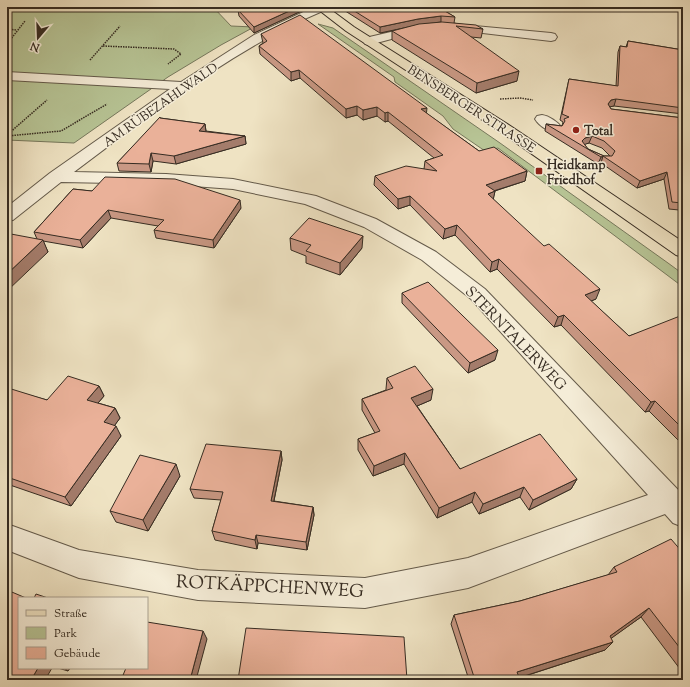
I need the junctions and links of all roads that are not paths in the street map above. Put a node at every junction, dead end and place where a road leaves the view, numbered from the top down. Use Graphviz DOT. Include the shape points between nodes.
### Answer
graph roads {
  1 [pos="321,7"];
  2 [pos="551,37"];
  3 [pos="369,41"];
  4 [pos="7,76"];
  5 [pos="184,86"];
  6 [pos="542,120"];
  7 [pos="555,128"];
  8 [pos="56,177"];
  9 [pos="7,216"];
  10 [pos="683,251"];
  11 [pos="676,507"];
  12 [pos="7,537"];
  1 -- 3 [label="main road, BENSBERGER STRASSE"];
  1 -- 5 [label="street, AM RÜBEZAHLWALD" via="255,40"];
  2 -- 3 [label="street" via="438,26"];
  3 -- 10 [label="main road, BENSBERGER STRASSE" via="508,130"];
  4 -- 5 [label="street"];
  5 -- 8 [label="street, AM RÜBEZAHLWALD"];
  6 -- 7 [label="street"];
  8 -- 9 [label="street, AM RÜBEZAHLWALD"];
  8 -- 11 [label="street, STERNTALERWEG" via="166,179 233,184 310,200 370,223 429,256 478,294"];
  11 -- 12 [label="street, ROTKÄPPCHENWEG" via="468,573 364,593 198,586 79,564"];
}
